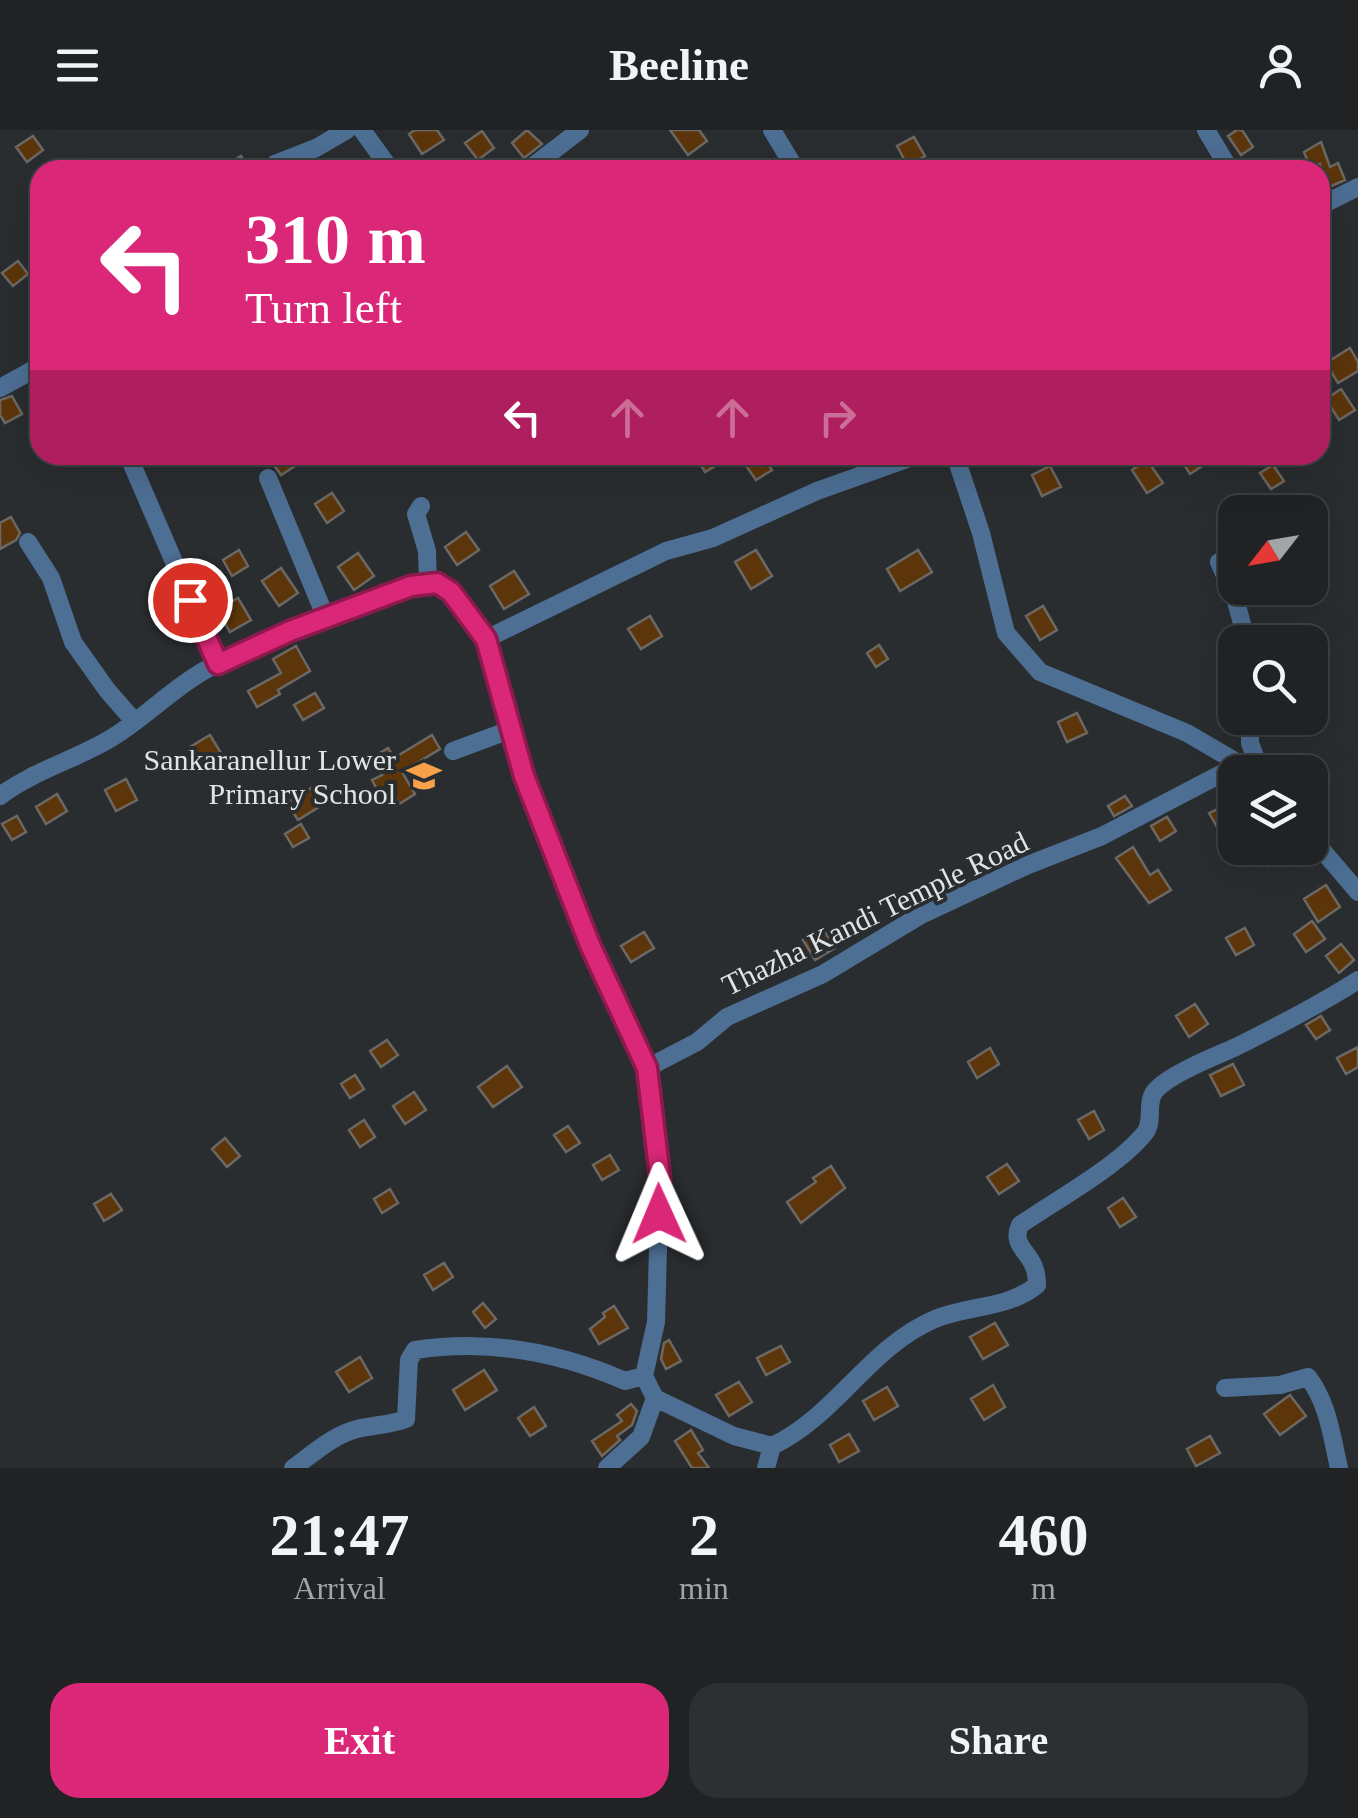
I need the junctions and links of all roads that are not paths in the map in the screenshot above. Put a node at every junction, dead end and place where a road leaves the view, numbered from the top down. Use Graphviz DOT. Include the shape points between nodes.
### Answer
graph roads {
  1 [pos="347,130"];
  2 [pos="362,130"];
  3 [pos="580,130"];
  4 [pos="772,130"];
  5 [pos="1206,130"];
  6 [pos="285,160"];
  7 [pos="384,160"];
  8 [pos="541,160"];
  9 [pos="790,160"];
  10 [pos="1224,160"];
  11 [pos="1358,187"];
  12 [pos="1330,201"];
  13 [pos="30,372"];
  14 [pos="0,388"];
  15 [pos="132,465"];
  16 [pos="890,465"];
  17 [pos="957,465"];
  18 [pos="268,478"];
  19 [pos="422,506"];
  20 [pos="28,542"];
  21 [pos="428,584"];
  22 [pos="326,618"];
  23 [pos="486,639"];
  24 [pos="218,664"];
  25 [pos="134,721"];
  26 [pos="510,730"];
  27 [pos="453,751"];
  28 [pos="1230,755"];
  29 [pos="1218,783"];
  30 [pos="0,796"];
  31 [pos="1328,857"];
  32 [pos="1358,892"];
  33 [pos="1358,980"];
  34 [pos="647,1068"];
  35 [pos="644,1376"];
  36 [pos="1225,1388"];
  37 [pos="656,1398"];
  38 [pos="772,1446"];
  39 [pos="294,1468"];
  40 [pos="606,1468"];
  41 [pos="766,1468"];
  42 [pos="1339,1468"];
  1 -- 6 [label="street"];
  2 -- 7 [label="street"];
  3 -- 8 [label="street"];
  4 -- 9 [label="street"];
  5 -- 10 [label="street"];
  11 -- 12 [label="street"];
  13 -- 14 [label="street"];
  15 -- 24 [label="street"];
  16 -- 23 [label="street" via="666,551"];
  17 -- 28 [label="street" via="1006,633 1040,672"];
  18 -- 22 [label="street"];
  19 -- 21 [label="street" via="416,514"];
  20 -- 25 [label="street" via="51,578 73,642"];
  21 -- 22 [label="street"];
  21 -- 23 [label="street" via="451,592"];
  22 -- 24 [label="street"];
  23 -- 26 [label="street"];
  24 -- 25 [label="street"];
  25 -- 30 [label="street"];
  26 -- 27 [label="street"];
  26 -- 34 [label="street" via="590,945"];
  29 -- 34 [label="street, Thazha Kandi Temple Road" via="920,916 823,974 727,1017"];
  31 -- 32 [label="street"];
  33 -- 38 [label="street" via="1156,1090 1147,1132 1020,1225 1018,1244 1035,1268 1037,1285 1025,1295 937,1318 908,1334 862,1369 820,1417"];
  34 -- 35 [label="street" via="660,1177 656,1322"];
  35 -- 37 [label="street"];
  35 -- 39 [label="street" via="625,1381 534,1351 414,1350 406,1419 356,1429"];
  36 -- 42 [label="street" via="1308,1378 1328,1416"];
  37 -- 38 [label="street" via="734,1436"];
  37 -- 40 [label="street" via="641,1437"];
  38 -- 41 [label="street"];
}
